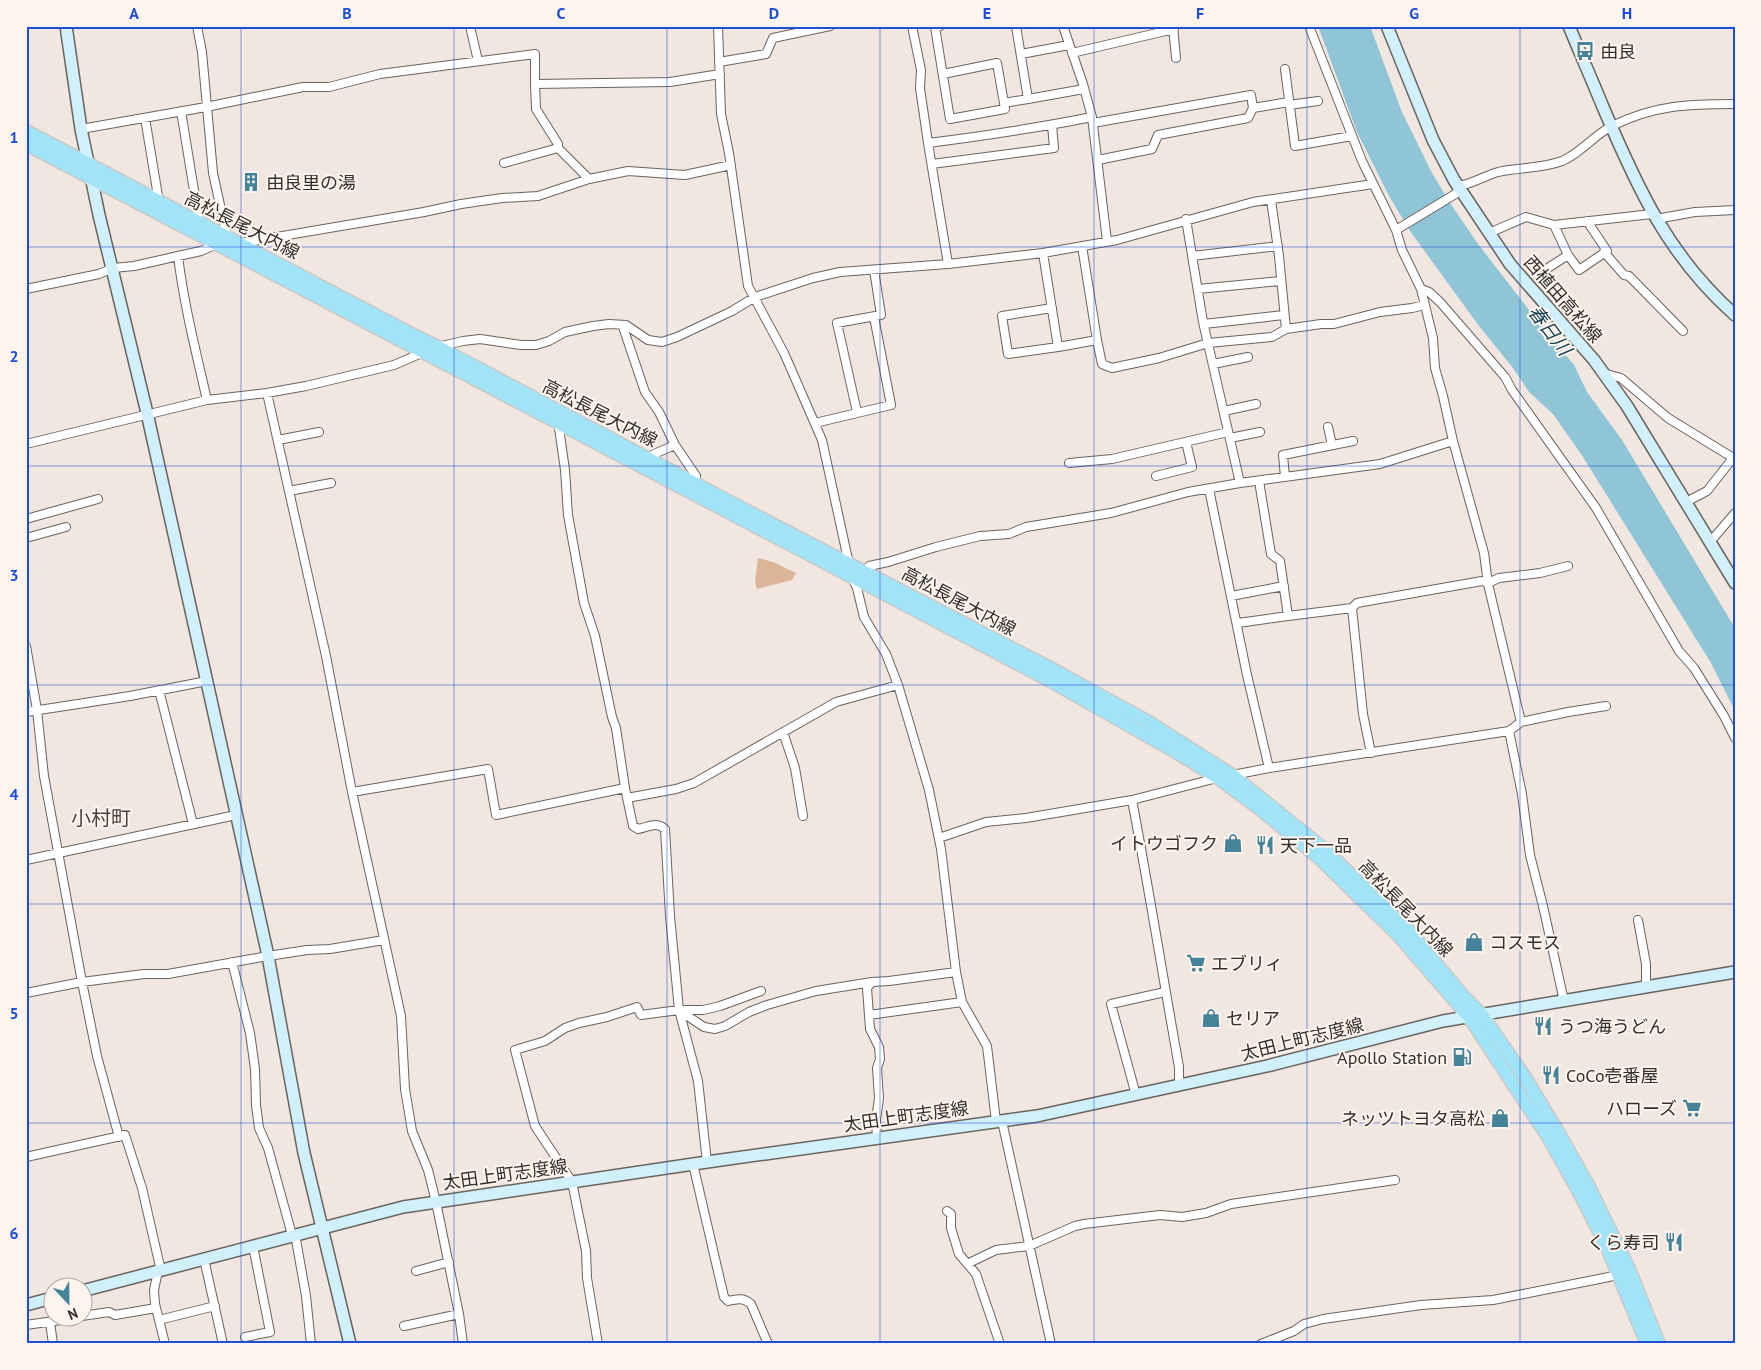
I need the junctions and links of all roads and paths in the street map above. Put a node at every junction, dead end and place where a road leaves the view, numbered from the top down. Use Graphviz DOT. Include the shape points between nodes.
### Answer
graph roads {
  1 [pos="66,26"];
  2 [pos="197,26"];
  3 [pos="470,26"];
  4 [pos="718,26"];
  5 [pos="830,26"];
  6 [pos="912,26"];
  7 [pos="940,26"];
  8 [pos="1016,26"];
  9 [pos="1063,26"];
  10 [pos="1309,26"];
  11 [pos="1388,26"];
  12 [pos="1569,26"];
  13 [pos="1173,28"];
  14 [pos="1069,45"];
  15 [pos="1072,53"];
  16 [pos="1021,54"];
  17 [pos="1176,58"];
  18 [pos="478,61"];
  19 [pos="720,62"];
  20 [pos="1285,69"];
  21 [pos="720,74"];
  22 [pos="942,74"];
  23 [pos="535,84"];
  24 [pos="1084,90"];
  25 [pos="1028,100"];
  26 [pos="1318,101"];
  27 [pos="1004,103"];
  28 [pos="1289,103"];
  29 [pos="1735,104"];
  30 [pos="206,107"];
  31 [pos="1253,108"];
  32 [pos="181,111"];
  33 [pos="145,118"];
  34 [pos="1093,120"];
  35 [pos="1052,125"];
  36 [pos="1611,126"];
  37 [pos="81,129"];
  38 [pos="26,131"];
  39 [pos="1352,136"];
  40 [pos="928,143"];
  41 [pos="26,144"];
  42 [pos="558,148"];
  43 [pos="1098,160"];
  44 [pos="504,163"];
  45 [pos="89,164"];
  46 [pos="932,164"];
  47 [pos="731,165"];
  48 [pos="589,178"];
  49 [pos="92,179"];
  50 [pos="1373,184"];
  51 [pos="1458,186"];
  52 [pos="1271,200"];
  53 [pos="159,202"];
  54 [pos="1735,210"];
  55 [pos="198,215"];
  56 [pos="1654,217"];
  57 [pos="1186,219"];
  58 [pos="1587,221"];
  59 [pos="1554,225"];
  60 [pos="1399,228"];
  61 [pos="1489,233"];
  62 [pos="1107,241"];
  63 [pos="228,242"];
  64 [pos="1082,246"];
  65 [pos="1278,246"];
  66 [pos="1604,252"];
  67 [pos="1043,253"];
  68 [pos="1568,254"];
  69 [pos="178,256"];
  70 [pos="1192,256"];
  71 [pos="948,264"];
  72 [pos="113,268"];
  73 [pos="1548,268"];
  74 [pos="874,270"];
  75 [pos="1280,281"];
  76 [pos="26,289"];
  77 [pos="1198,289"];
  78 [pos="1421,289"];
  79 [pos="755,297"];
  80 [pos="1425,305"];
  81 [pos="1052,308"];
  82 [pos="1284,315"];
  83 [pos="1735,315"];
  84 [pos="874,317"];
  85 [pos="1204,324"];
  86 [pos="626,325"];
  87 [pos="1286,329"];
  88 [pos="1683,331"];
  89 [pos="1097,340"];
  90 [pos="1208,343"];
  91 [pos="438,347"];
  92 [pos="1058,347"];
  93 [pos="424,352"];
  94 [pos="1248,357"];
  95 [pos="1213,364"];
  96 [pos="1603,373"];
  97 [pos="267,393"];
  98 [pos="208,400"];
  99 [pos="1256,404"];
  100 [pos="556,410"];
  101 [pos="1224,411"];
  102 [pos="857,412"];
  103 [pos="147,413"];
  104 [pos="558,424"];
  105 [pos="815,424"];
  106 [pos="1328,427"];
  107 [pos="319,432"];
  108 [pos="1260,432"];
  109 [pos="1229,435"];
  110 [pos="278,440"];
  111 [pos="1453,441"];
  112 [pos="1186,442"];
  113 [pos="1353,442"];
  114 [pos="26,444"];
  115 [pos="675,445"];
  116 [pos="1332,445"];
  117 [pos="1734,458"];
  118 [pos="650,459"];
  119 [pos="1068,463"];
  120 [pos="1156,476"];
  121 [pos="1286,477"];
  122 [pos="1259,481"];
  123 [pos="331,482"];
  124 [pos="694,482"];
  125 [pos="1240,483"];
  126 [pos="1209,489"];
  127 [pos="289,491"];
  128 [pos="98,499"];
  129 [pos="1686,502"];
  130 [pos="1735,513"];
  131 [pos="26,519"];
  132 [pos="66,527"];
  133 [pos="26,538"];
  134 [pos="1710,542"];
  135 [pos="849,563"];
  136 [pos="1568,566"];
  137 [pos="865,571"];
  138 [pos="852,577"];
  139 [pos="1488,583"];
  140 [pos="1735,583"];
  141 [pos="1284,586"];
  142 [pos="1231,596"];
  143 [pos="1352,608"];
  144 [pos="1288,616"];
  145 [pos="1238,624"];
  146 [pos="26,646"];
  147 [pos="207,682"];
  148 [pos="898,685"];
  149 [pos="1071,686"];
  150 [pos="159,690"];
  151 [pos="1606,706"];
  152 [pos="37,710"];
  153 [pos="26,712"];
  154 [pos="1520,722"];
  155 [pos="1509,731"];
  156 [pos="783,732"];
  157 [pos="1735,738"];
  158 [pos="1371,753"];
  159 [pos="1269,768"];
  160 [pos="1232,776"];
  161 [pos="1218,778"];
  162 [pos="624,788"];
  163 [pos="352,792"];
  164 [pos="627,798"];
  165 [pos="1132,800"];
  166 [pos="236,815"];
  167 [pos="803,816"];
  168 [pos="193,824"];
  169 [pos="939,838"];
  170 [pos="58,853"];
  171 [pos="26,860"];
  172 [pos="1638,920"];
  173 [pos="384,940"];
  174 [pos="268,956"];
  175 [pos="232,962"];
  176 [pos="956,972"];
  177 [pos="1735,972"];
  178 [pos="82,982"];
  179 [pos="872,982"];
  180 [pos="1646,988"];
  181 [pos="761,991"];
  182 [pos="1165,992"];
  183 [pos="26,993"];
  184 [pos="1564,1001"];
  185 [pos="962,1002"];
  186 [pos="683,1012"];
  187 [pos="869,1015"];
  188 [pos="1482,1015"];
  189 [pos="1469,1017"];
  190 [pos="1179,1086"];
  191 [pos="1136,1095"];
  192 [pos="999,1121"];
  193 [pos="119,1137"];
  194 [pos="877,1138"];
  195 [pos="26,1158"];
  196 [pos="707,1162"];
  197 [pos="693,1164"];
  198 [pos="1395,1180"];
  199 [pos="572,1182"];
  200 [pos="436,1202"];
  201 [pos="947,1211"];
  202 [pos="322,1227"];
  203 [pos="294,1235"];
  204 [pos="253,1246"];
  205 [pos="1029,1246"];
  206 [pos="204,1259"];
  207 [pos="449,1262"];
  208 [pos="969,1263"];
  209 [pos="160,1271"];
  210 [pos="416,1271"];
  211 [pos="1624,1271"];
  212 [pos="92,1288"];
  213 [pos="42,1301"];
  214 [pos="26,1305"];
  215 [pos="215,1306"];
  216 [pos="156,1308"];
  217 [pos="459,1314"];
  218 [pos="92,1315"];
  219 [pos="159,1320"];
  220 [pos="42,1323"];
  221 [pos="26,1326"];
  222 [pos="404,1326"];
  223 [pos="51,1328"];
  224 [pos="245,1337"];
  225 [pos="53,1344"];
  226 [pos="165,1344"];
  227 [pos="224,1344"];
  228 [pos="310,1344"];
  229 [pos="350,1344"];
  230 [pos="463,1344"];
  231 [pos="598,1344"];
  232 [pos="768,1344"];
  233 [pos="1000,1344"];
  234 [pos="1050,1344"];
  235 [pos="1261,1344"];
  236 [pos="1647,1344"];
  237 [pos="1659,1344"];
  1 -- 37 [label="main road"];
  2 -- 30 [label="street"];
  3 -- 18 [label="street"];
  4 -- 19 [label="street"];
  5 -- 19 [label="street" via="773,38 766,54"];
  6 -- 40 [label="street"];
  7 -- 22 [label="street" via="935,27"];
  8 -- 16 [label="street"];
  9 -- 14 [label="street"];
  10 -- 39 [label="street"];
  11 -- 51 [label="main road, 西植田高松線" via="1433,140"];
  12 -- 36 [label="main road"];
  13 -- 15 [label="street"];
  13 -- 17 [label="street"];
  14 -- 15 [label="street"];
  14 -- 16 [label="street"];
  15 -- 24 [label="street"];
  16 -- 25 [label="street"];
  18 -- 23 [label="street" via="535,54"];
  18 -- 30 [label="street" via="380,74 329,87 303,87"];
  19 -- 21 [label="street"];
  20 -- 28 [label="street"];
  21 -- 23 [label="street" via="670,82"];
  21 -- 47 [label="street" via="721,114"];
  22 -- 27 [label="street" via="997,63"];
  22 -- 27 [label="street" via="950,118 1005,109"];
  23 -- 42 [label="street" via="536,109"];
  24 -- 25 [label="street"];
  24 -- 34 [label="street"];
  25 -- 27 [label="street"];
  26 -- 28 [label="street"];
  28 -- 31 [label="street"];
  28 -- 39 [label="street" via="1295,146"];
  29 -- 36 [label="street" via="1660,108"];
  30 -- 32 [label="street"];
  30 -- 63 [label="street" via="213,173"];
  31 -- 34 [label="street" via="1250,95"];
  31 -- 43 [label="street" via="1248,118 1158,135 1152,149"];
  32 -- 33 [label="street"];
  32 -- 55 [label="street"];
  33 -- 37 [label="street"];
  33 -- 53 [label="street"];
  34 -- 35 [label="street"];
  34 -- 43 [label="street"];
  35 -- 40 [label="street"];
  35 -- 46 [label="street" via="1054,148"];
  36 -- 51 [label="street" via="1563,160 1498,172"];
  36 -- 56 [label="main road"];
  37 -- 45 [label="main road"];
  38 -- 45 [label="main road, 高松長尾大内線"];
  39 -- 50 [label="street"];
  40 -- 46 [label="street"];
  41 -- 49 [label="main road, 高松長尾大内線"];
  42 -- 44 [label="street"];
  42 -- 48 [label="street"];
  43 -- 62 [label="street"];
  45 -- 49 [label="main road"];
  45 -- 53 [label="main road, 高松長尾大内線"];
  46 -- 71 [label="street"];
  47 -- 48 [label="street" via="685,175 628,171"];
  47 -- 79 [label="street" via="748,286"];
  48 -- 63 [label="street" via="538,196 461,204"];
  49 -- 63 [label="main road, 高松長尾大内線"];
  49 -- 72 [label="main road"];
  50 -- 52 [label="street"];
  50 -- 60 [label="street"];
  51 -- 60 [label="street" via="1457,193"];
  51 -- 61 [label="main road, 西植田高松線"];
  52 -- 57 [label="street"];
  52 -- 65 [label="street"];
  53 -- 63 [label="main road, 高松長尾大内線"];
  54 -- 56 [label="street"];
  56 -- 58 [label="street"];
  56 -- 83 [label="main road" via="1684,262"];
  57 -- 62 [label="street"];
  57 -- 70 [label="street"];
  58 -- 59 [label="street"];
  58 -- 66 [label="street" via="1607,251"];
  59 -- 61 [label="street" via="1526,217"];
  59 -- 68 [label="street"];
  60 -- 78 [label="street" via="1402,250"];
  61 -- 96 [label="main road, 西植田高松線" via="1510,264"];
  62 -- 64 [label="street"];
  63 -- 69 [label="street"];
  63 -- 91 [label="main road, 高松長尾大内線"];
  63 -- 93 [label="main road, 高松長尾大内線"];
  64 -- 67 [label="street"];
  64 -- 89 [label="street"];
  65 -- 70 [label="street"];
  65 -- 75 [label="street"];
  66 -- 68 [label="street" via="1579,270"];
  66 -- 88 [label="street"];
  67 -- 71 [label="street"];
  67 -- 81 [label="street"];
  68 -- 73 [label="street"];
  69 -- 72 [label="street"];
  69 -- 98 [label="street" via="194,347"];
  70 -- 77 [label="street"];
  71 -- 74 [label="street"];
  72 -- 76 [label="street" via="99,274"];
  72 -- 103 [label="main road"];
  74 -- 79 [label="street" via="813,278"];
  74 -- 84 [label="street" via="881,315"];
  75 -- 77 [label="street"];
  75 -- 82 [label="street"];
  77 -- 85 [label="street"];
  78 -- 80 [label="street"];
  78 -- 157 [label="street" via="1440,302 1505,377 1596,508"];
  79 -- 86 [label="street" via="732,311 662,342 648,340"];
  79 -- 105 [label="street"];
  80 -- 87 [label="street" via="1334,324"];
  80 -- 111 [label="street" via="1433,338 1435,368"];
  81 -- 92 [label="street"];
  81 -- 92 [label="street" via="1002,316 1008,354"];
  82 -- 85 [label="street"];
  82 -- 87 [label="street"];
  84 -- 102 [label="street" via="891,405"];
  84 -- 102 [label="street" via="837,323"];
  85 -- 90 [label="street"];
  86 -- 91 [label="street" via="593,326 564,332 536,345 480,339"];
  86 -- 115 [label="street" via="624,330 645,392"];
  87 -- 90 [label="street" via="1272,337"];
  89 -- 90 [label="street" via="1102,364 1112,368"];
  89 -- 92 [label="street"];
  90 -- 95 [label="street"];
  91 -- 93 [label="street"];
  91 -- 100 [label="main road, 高松長尾大内線"];
  93 -- 97 [label="street" via="394,365"];
  93 -- 104 [label="main road, 高松長尾大内線"];
  94 -- 95 [label="street"];
  95 -- 101 [label="street"];
  96 -- 117 [label="street" via="1622,378 1668,418"];
  96 -- 129 [label="main road, 西植田高松線"];
  97 -- 98 [label="street"];
  97 -- 110 [label="street"];
  98 -- 103 [label="street"];
  99 -- 101 [label="street"];
  100 -- 104 [label="street"];
  100 -- 118 [label="main road, 高松長尾大内線"];
  101 -- 109 [label="street"];
  102 -- 105 [label="street"];
  103 -- 114 [label="street"];
  103 -- 147 [label="main road"];
  104 -- 138 [label="main road, 高松長尾大内線"];
  104 -- 162 [label="street" via="568,515 584,603 616,728"];
  105 -- 135 [label="street" via="822,440"];
  106 -- 116 [label="street"];
  107 -- 110 [label="street"];
  108 -- 109 [label="street"];
  109 -- 112 [label="street"];
  109 -- 125 [label="street"];
  110 -- 127 [label="street"];
  111 -- 121 [label="street" via="1380,464"];
  111 -- 139 [label="street" via="1484,553"];
  112 -- 119 [label="street" via="1112,459"];
  112 -- 120 [label="street" via="1192,467"];
  113 -- 116 [label="street"];
  115 -- 118 [label="street"];
  115 -- 124 [label="street" via="696,476"];
  116 -- 121 [label="street" via="1283,455"];
  117 -- 129 [label="street" via="1708,491"];
  118 -- 124 [label="main road, 高松長尾大内線"];
  121 -- 122 [label="street"];
  122 -- 125 [label="street"];
  122 -- 141 [label="street" via="1271,554 1280,561"];
  123 -- 127 [label="street"];
  124 -- 135 [label="main road, 高松長尾大内線"];
  125 -- 126 [label="street"];
  126 -- 137 [label="street" via="1111,513 1026,527 1009,534 971,538 868,566"];
  126 -- 142 [label="street"];
  127 -- 163 [label="street"];
  128 -- 131 [label="street"];
  129 -- 134 [label="main road, 西植田高松線"];
  130 -- 134 [label="street"];
  132 -- 133 [label="street"];
  134 -- 140 [label="main road, 西植田高松線"];
  135 -- 137 [label="main road, 高松長尾大内線"];
  135 -- 138 [label="street"];
  136 -- 139 [label="street" via="1499,578"];
  137 -- 149 [label="main road, 高松長尾大内線"];
  138 -- 148 [label="street" via="864,617 886,654"];
  138 -- 149 [label="main road, 高松長尾大内線"];
  139 -- 143 [label="street" via="1482,581 1357,603"];
  139 -- 154 [label="street"];
  141 -- 142 [label="street"];
  141 -- 144 [label="street"];
  142 -- 145 [label="street"];
  143 -- 144 [label="street"];
  143 -- 158 [label="street"];
  144 -- 145 [label="street"];
  145 -- 159 [label="street"];
  146 -- 152 [label="street"];
  147 -- 150 [label="street"];
  147 -- 166 [label="main road"];
  148 -- 156 [label="street" via="836,702"];
  148 -- 169 [label="street" via="929,790"];
  149 -- 160 [label="main road, 高松長尾大内線" via="1147,721"];
  149 -- 161 [label="main road, 高松長尾大内線"];
  150 -- 152 [label="street"];
  150 -- 168 [label="street"];
  151 -- 154 [label="street"];
  152 -- 153 [label="street"];
  152 -- 170 [label="street" via="44,776"];
  154 -- 155 [label="street"];
  155 -- 158 [label="street"];
  155 -- 184 [label="street" via="1530,855"];
  156 -- 164 [label="street" via="694,783"];
  156 -- 167 [label="street" via="795,768"];
  158 -- 159 [label="street"];
  159 -- 160 [label="street"];
  160 -- 161 [label="street"];
  160 -- 188 [label="main road, 高松長尾大内線" via="1324,849 1378,900"];
  161 -- 165 [label="street"];
  161 -- 189 [label="main road, 高松長尾大内線" via="1317,856 1400,937"];
  162 -- 163 [label="street" via="496,815 488,769"];
  162 -- 164 [label="street"];
  163 -- 173 [label="street"];
  164 -- 186 [label="street" via="635,828 654,824 665,829 670,916"];
  165 -- 169 [label="street" via="986,822"];
  165 -- 182 [label="street"];
  166 -- 168 [label="street"];
  166 -- 174 [label="main road"];
  168 -- 170 [label="street"];
  169 -- 176 [label="street"];
  170 -- 171 [label="street"];
  170 -- 178 [label="street"];
  172 -- 180 [label="street" via="1646,964"];
  173 -- 174 [label="street"];
  173 -- 200 [label="street" via="401,1016 405,1089 412,1131 428,1170"];
  174 -- 175 [label="street"];
  174 -- 202 [label="main road" via="304,1153"];
  175 -- 178 [label="street" via="168,974"];
  175 -- 203 [label="street" via="250,1033 259,1128"];
  176 -- 179 [label="street"];
  176 -- 185 [label="street"];
  177 -- 180 [label="main road, 太田上町志度線"];
  178 -- 183 [label="street"];
  178 -- 193 [label="street" via="97,1056"];
  179 -- 186 [label="street" via="797,996 749,1012 715,1028 704,1027"];
  179 -- 187 [label="street" via="867,988"];
  180 -- 184 [label="main road, 太田上町志度線"];
  181 -- 186 [label="street" via="712,1008"];
  182 -- 190 [label="street" via="1179,1067"];
  182 -- 191 [label="street" via="1112,1004"];
  184 -- 188 [label="main road, 太田上町志度線"];
  185 -- 187 [label="street"];
  185 -- 192 [label="street" via="987,1046"];
  186 -- 196 [label="street" via="698,1081"];
  186 -- 199 [label="street" via="641,1015 637,1007 579,1023 545,1041 515,1050 535,1126"];
  187 -- 194 [label="street" via="880,1059 877,1068"];
  188 -- 189 [label="main road, 太田上町志度線"];
  188 -- 211 [label="main road, 高松長尾大内線" via="1526,1079 1588,1185"];
  189 -- 190 [label="main road, 太田上町志度線"];
  189 -- 211 [label="main road, 高松長尾大内線" via="1548,1137"];
  190 -- 191 [label="main road, 太田上町志度線"];
  191 -- 192 [label="main road, 太田上町志度線"];
  192 -- 194 [label="main road, 太田上町志度線"];
  192 -- 205 [label="street"];
  193 -- 195 [label="street"];
  193 -- 209 [label="street" via="125,1135 140,1179"];
  194 -- 196 [label="main road, 太田上町志度線"];
  196 -- 197 [label="main road, 太田上町志度線"];
  197 -- 199 [label="main road, 太田上町志度線"];
  197 -- 232 [label="street" via="724,1297 728,1301 740,1298 751,1304"];
  198 -- 205 [label="street" via="1231,1204 1182,1217 1160,1215 1084,1224"];
  199 -- 200 [label="main road, 太田上町志度線"];
  199 -- 231 [label="street" via="586,1251"];
  200 -- 202 [label="main road, 太田上町志度線"];
  200 -- 207 [label="street"];
  201 -- 208 [label="street" via="951,1214 959,1254"];
  202 -- 203 [label="main road, 太田上町志度線"];
  202 -- 229 [label="main road"];
  203 -- 204 [label="main road, 太田上町志度線"];
  203 -- 228 [label="street" via="306,1296"];
  204 -- 206 [label="main road, 太田上町志度線"];
  204 -- 224 [label="street" via="270,1332"];
  205 -- 208 [label="street" via="996,1250"];
  205 -- 234 [label="street"];
  206 -- 209 [label="main road, 太田上町志度線"];
  206 -- 215 [label="street"];
  207 -- 210 [label="street"];
  207 -- 217 [label="street"];
  208 -- 233 [label="street" via="976,1274"];
  209 -- 212 [label="main road, 太田上町志度線"];
  209 -- 216 [label="street" via="154,1290"];
  211 -- 235 [label="street" via="1609,1277 1493,1300 1421,1305 1323,1319"];
  211 -- 236 [label="main road, 高松長尾大内線"];
  211 -- 237 [label="main road, 高松長尾大内線"];
  213 -- 214 [label="main road"];
  215 -- 219 [label="street"];
  215 -- 227 [label="street"];
  216 -- 218 [label="street" via="116,1315 109,1312"];
  216 -- 219 [label="street"];
  217 -- 222 [label="street"];
  217 -- 230 [label="street"];
  219 -- 226 [label="street"];
  220 -- 221 [label="street"];
  223 -- 225 [label="street"];
}
